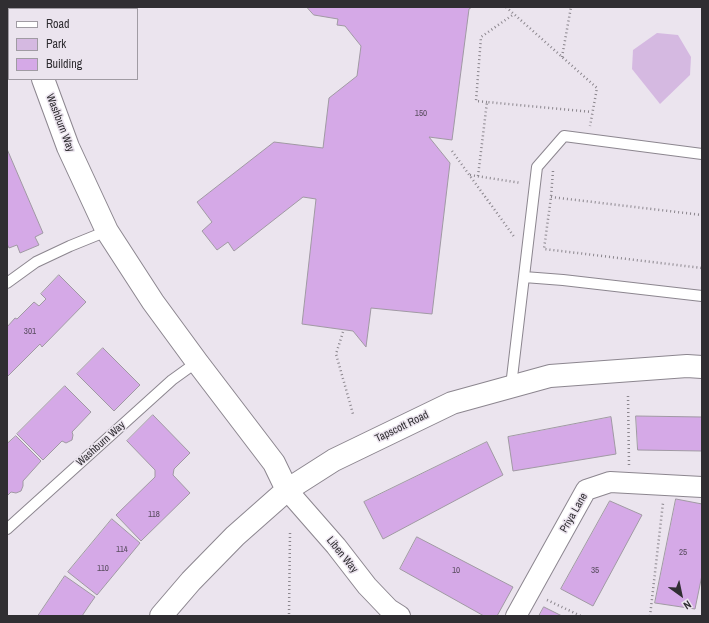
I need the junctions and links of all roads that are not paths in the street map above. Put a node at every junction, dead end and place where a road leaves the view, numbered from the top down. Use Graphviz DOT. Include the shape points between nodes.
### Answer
graph roads {
  1 [pos="43,80"];
  2 [pos="702,154"];
  3 [pos="107,232"];
  4 [pos="524,277"];
  5 [pos="7,283"];
  6 [pos="702,296"];
  7 [pos="197,362"];
  8 [pos="702,367"];
  9 [pos="511,386"];
  10 [pos="702,486"];
  11 [pos="288,490"];
  12 [pos="7,528"];
  13 [pos="161,616"];
  14 [pos="400,616"];
  15 [pos="516,616"];
  1 -- 3 [label="street, Washburn Way" via="68,147"];
  2 -- 4 [label="lane" via="564,136 537,167"];
  3 -- 5 [label="lane" via="36,262"];
  3 -- 7 [label="street, Washburn Way" via="153,302"];
  4 -- 6 [label="lane"];
  4 -- 9 [label="lane"];
  7 -- 11 [label="street, Washburn Way" via="274,463"];
  7 -- 12 [label="lane, Washburn Way" via="172,380"];
  8 -- 9 [label="street, Tapscott Road" via="550,376"];
  9 -- 11 [label="street, Tapscott Road" via="452,403 334,460"];
  10 -- 15 [label="street, Priya Lane" via="610,482 586,490"];
  11 -- 13 [label="street, Tapscott Road" via="235,536"];
  11 -- 14 [label="street, Liben Way" via="383,604"];
}
